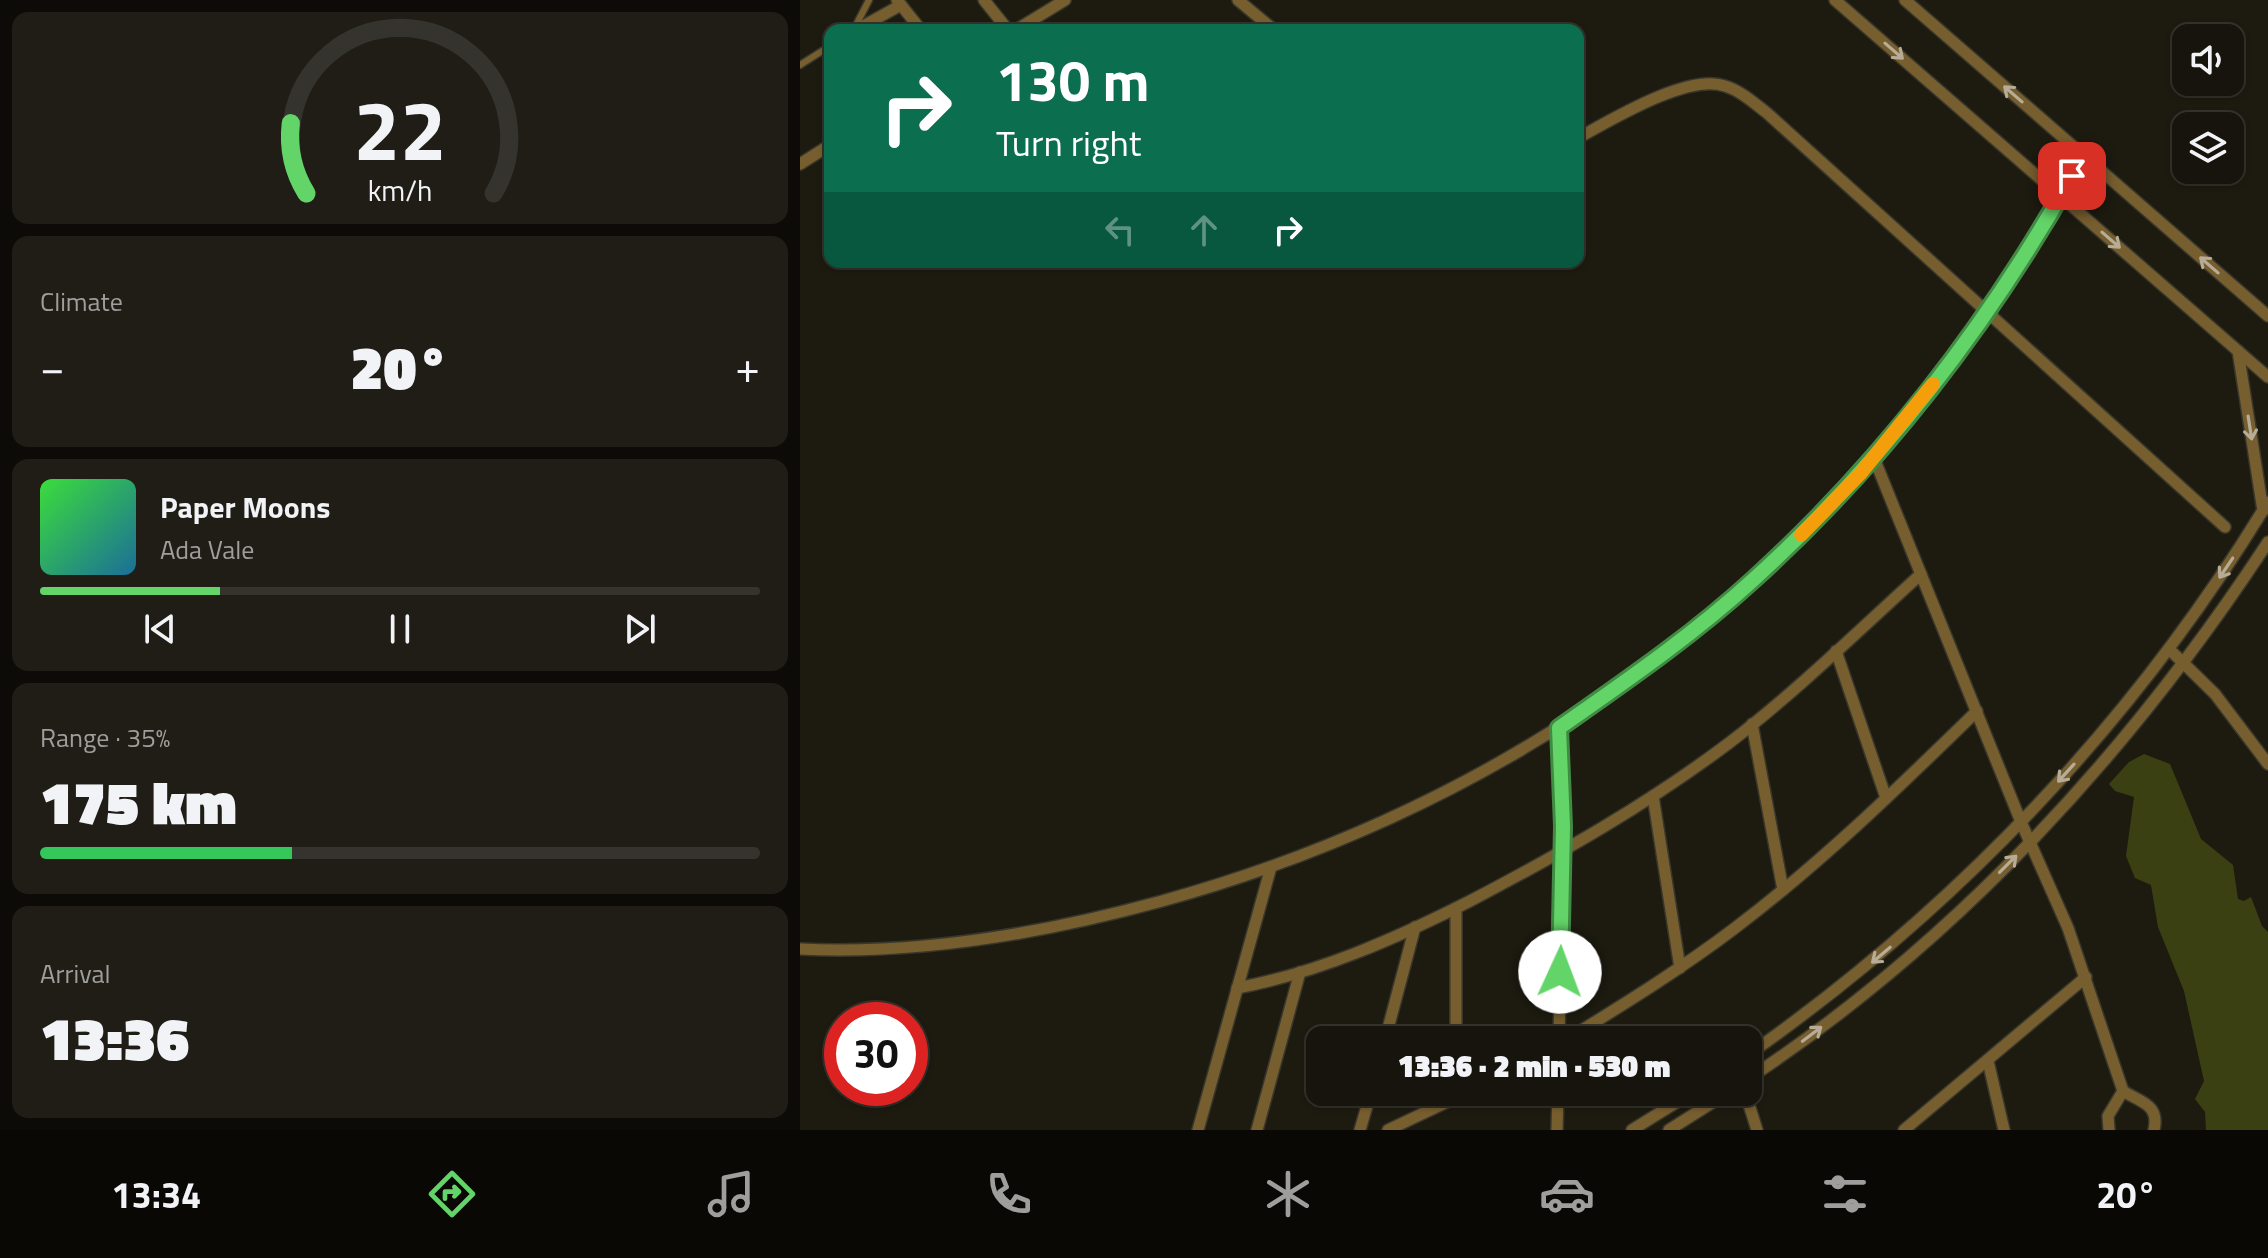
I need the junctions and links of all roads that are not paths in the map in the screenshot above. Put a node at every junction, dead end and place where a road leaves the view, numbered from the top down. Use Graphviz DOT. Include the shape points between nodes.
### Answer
graph roads {
  1 [pos="869,0"];
  2 [pos="984,0"];
  3 [pos="1065,0"];
  4 [pos="1238,0"];
  5 [pos="1835,0"];
  6 [pos="1905,0"];
  7 [pos="899,2"];
  8 [pos="857,24"];
  9 [pos="864,24"];
  10 [pos="916,24"];
  11 [pos="1003,24"];
  12 [pos="1026,24"];
  13 [pos="1267,24"];
  14 [pos="824,50"];
  15 [pos="800,65"];
  16 [pos="1584,135"];
  17 [pos="824,149"];
  18 [pos="2084,156"];
  19 [pos="800,164"];
  20 [pos="2061,197"];
  21 [pos="2263,306"];
  22 [pos="1986,311"];
  23 [pos="2268,316"];
  24 [pos="2238,351"];
  25 [pos="2268,377"];
  26 [pos="1874,458"];
  27 [pos="2265,507"];
  28 [pos="2225,527"];
  29 [pos="2268,542"];
  30 [pos="1921,574"];
  31 [pos="2169,649"];
  32 [pos="1836,651"];
  33 [pos="2185,662"];
  34 [pos="1977,711"];
  35 [pos="1752,724"];
  36 [pos="1559,728"];
  37 [pos="2268,764"];
  38 [pos="1653,796"];
  39 [pos="1886,798"];
  40 [pos="2021,822"];
  41 [pos="2031,841"];
  42 [pos="1563,851"];
  43 [pos="1271,867"];
  44 [pos="1783,890"];
  45 [pos="1456,908"];
  46 [pos="1415,927"];
  47 [pos="800,949"];
  48 [pos="1680,968"];
  49 [pos="1300,972"];
  50 [pos="2086,977"];
  51 [pos="1237,988"];
  52 [pos="1389,1026"];
  53 [pos="1456,1026"];
  54 [pos="1559,1026"];
  55 [pos="1588,1026"];
  56 [pos="1762,1044"];
  57 [pos="1988,1061"];
  58 [pos="1762,1068"];
  59 [pos="2123,1091"];
  60 [pos="1367,1106"];
  61 [pos="1436,1106"];
  62 [pos="1558,1106"];
  63 [pos="1671,1106"];
  64 [pos="1707,1106"];
  65 [pos="1749,1106"];
  66 [pos="1198,1130"];
  67 [pos="1257,1130"];
  68 [pos="1360,1130"];
  69 [pos="1388,1130"];
  70 [pos="1557,1130"];
  71 [pos="1632,1130"];
  72 [pos="1669,1130"];
  73 [pos="1757,1130"];
  74 [pos="1904,1130"];
  75 [pos="2004,1130"];
  76 [pos="2109,1130"];
  77 [pos="2154,1130"];
  1 -- 8 [label="lane"];
  2 -- 11 [label="street"];
  3 -- 12 [label="street"];
  4 -- 13 [label="street"];
  5 -- 20 [label="street, one-way"];
  18 -- 6 [label="street, one-way"];
  7 -- 9 [label="street"];
  7 -- 10 [label="street"];
  14 -- 15 [label="lane"];
  16 -- 22 [label="street" via="1687,87 1724,85 1767,113"];
  17 -- 19 [label="street"];
  18 -- 20 [label="street"];
  21 -- 18 [label="street, one-way"];
  20 -- 22 [label="street"];
  20 -- 24 [label="street, one-way"];
  21 -- 23 [label="street"];
  22 -- 26 [label="street"];
  22 -- 28 [label="street"];
  24 -- 25 [label="street"];
  24 -- 27 [label="street, one-way"];
  26 -- 30 [label="street"];
  26 -- 36 [label="street" via="1751,582 1661,656"];
  27 -- 31 [label="street, one-way"];
  29 -- 33 [label="street"];
  30 -- 32 [label="street"];
  30 -- 34 [label="street"];
  31 -- 33 [label="street"];
  31 -- 40 [label="street, one-way"];
  32 -- 35 [label="street"];
  32 -- 39 [label="street"];
  33 -- 37 [label="street"];
  33 -- 41 [label="street"];
  34 -- 39 [label="street"];
  34 -- 40 [label="street"];
  35 -- 38 [label="street"];
  35 -- 44 [label="street"];
  36 -- 42 [label="street"];
  36 -- 43 [label="street" via="1435,798"];
  38 -- 42 [label="street"];
  38 -- 48 [label="street"];
  39 -- 44 [label="street"];
  40 -- 41 [label="street"];
  40 -- 56 [label="street, one-way" via="1881,955"];
  41 -- 50 [label="street"];
  58 -- 41 [label="street, one-way" via="1877,982"];
  42 -- 45 [label="street"];
  42 -- 54 [label="street"];
  43 -- 47 [label="street" via="1143,906 1012,934 919,946"];
  43 -- 51 [label="street"];
  44 -- 48 [label="street"];
  45 -- 46 [label="street"];
  45 -- 53 [label="street"];
  46 -- 49 [label="street"];
  46 -- 52 [label="street"];
  48 -- 55 [label="street"];
  49 -- 51 [label="street"];
  49 -- 67 [label="street"];
  50 -- 57 [label="street"];
  50 -- 59 [label="street"];
  51 -- 66 [label="street"];
  57 -- 74 [label="street"];
  57 -- 75 [label="street"];
  59 -- 76 [label="street" via="2108,1116"];
  59 -- 77 [label="street" via="2151,1107"];
  60 -- 68 [label="street"];
  61 -- 69 [label="street"];
  62 -- 70 [label="street"];
  63 -- 71 [label="street"];
  64 -- 72 [label="street"];
  65 -- 73 [label="street"];
}
